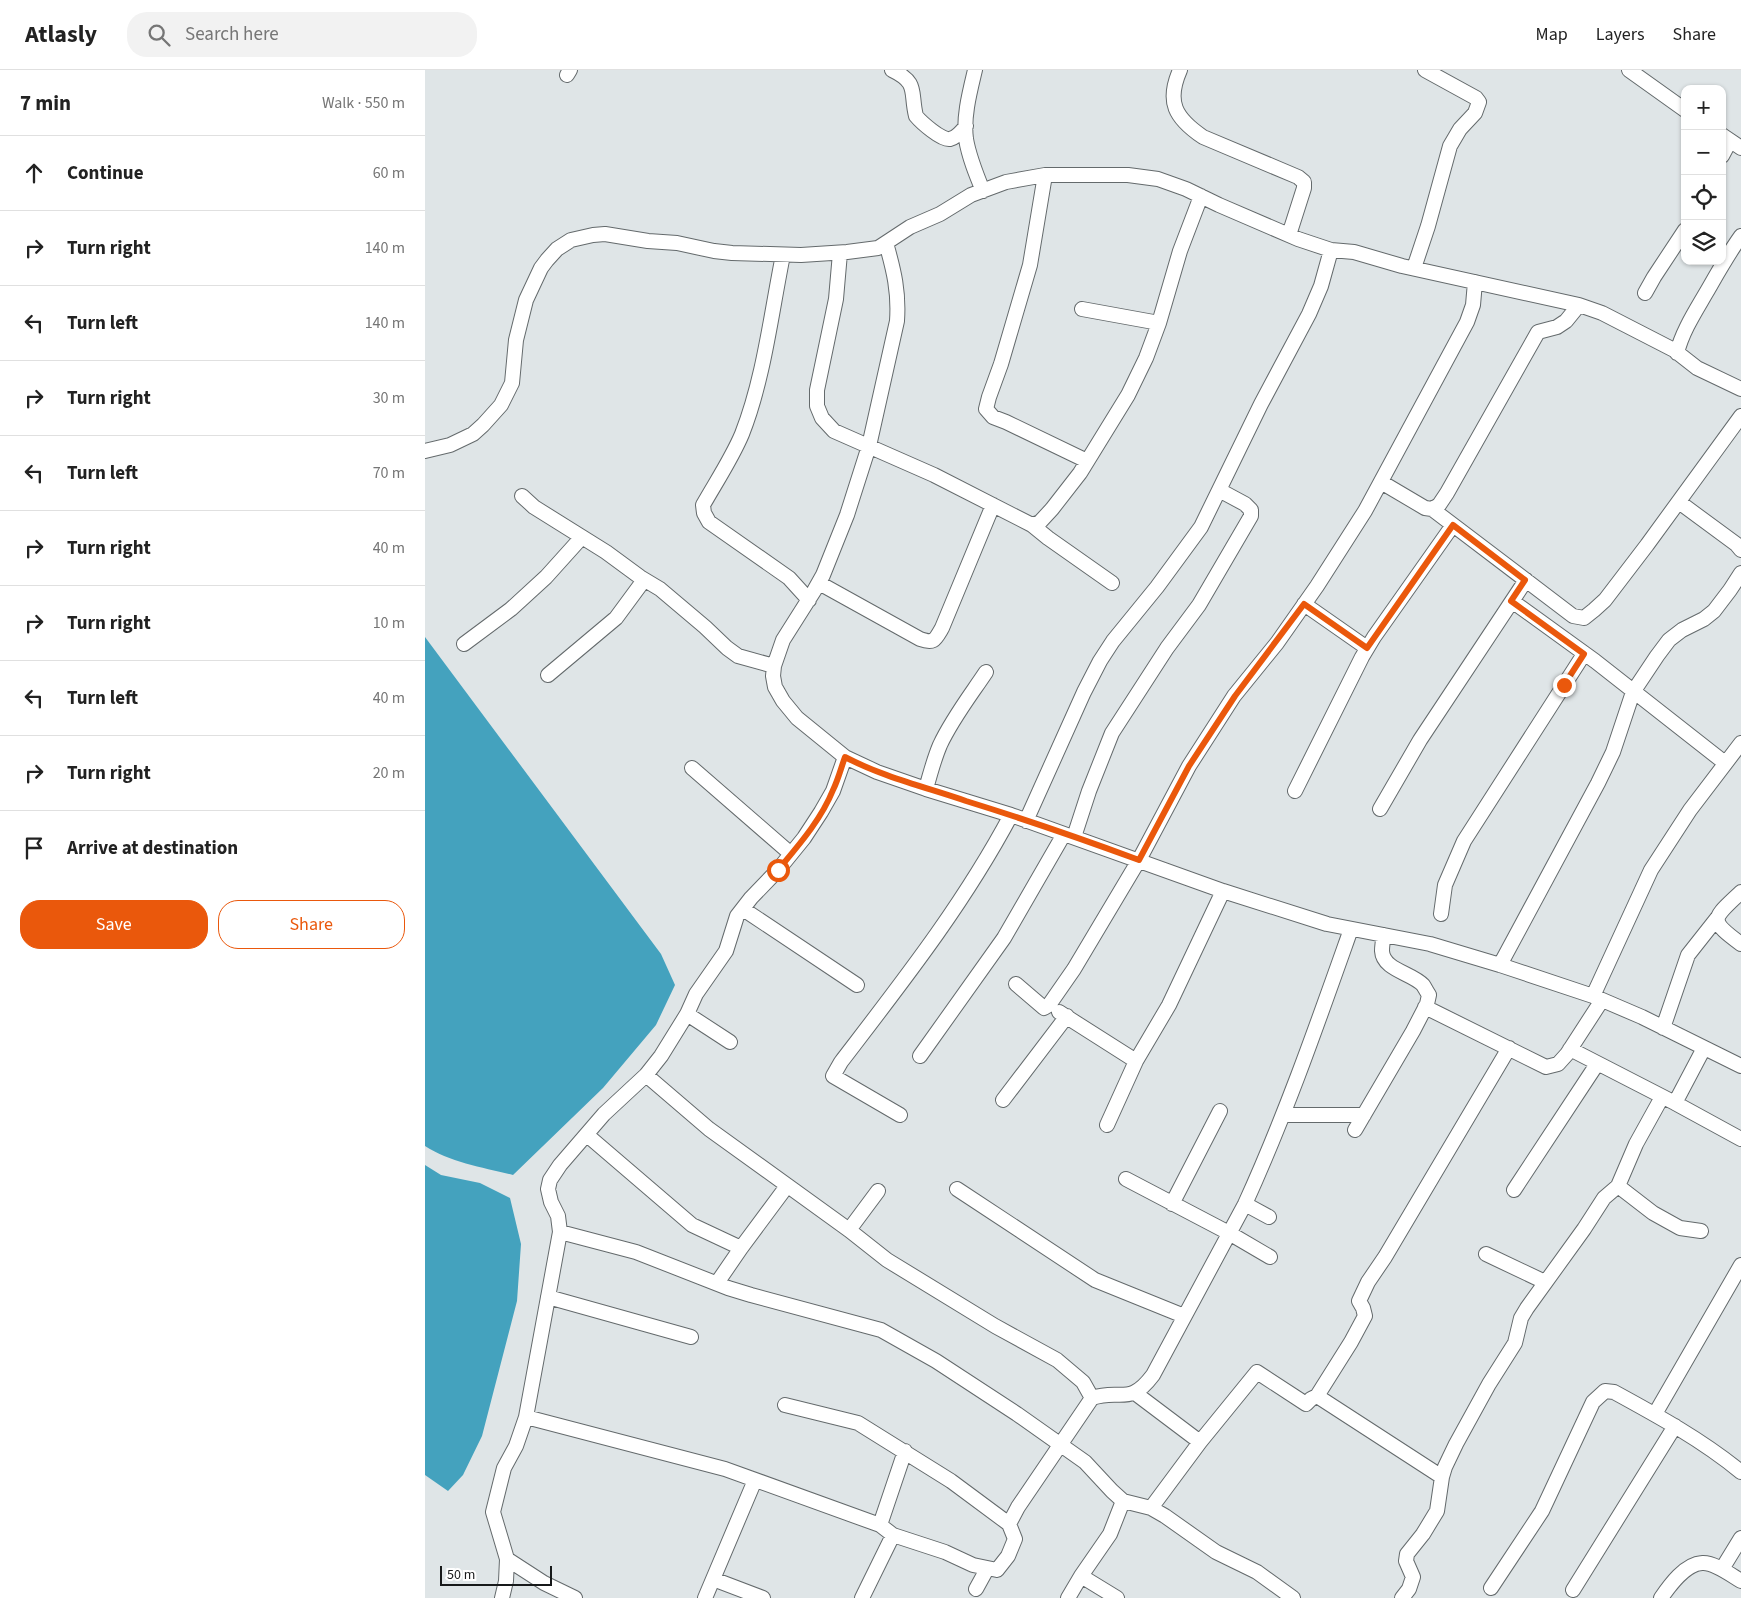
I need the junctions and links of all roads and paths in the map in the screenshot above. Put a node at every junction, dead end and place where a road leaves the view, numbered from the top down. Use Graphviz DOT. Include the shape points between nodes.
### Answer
graph roads {
  1 [pos="893,70"];
  2 [pos="975,70"];
  3 [pos="1180,70"];
  4 [pos="1425,70"];
  5 [pos="1629,70"];
  6 [pos="1681,108"];
  7 [pos="966,126"];
  8 [pos="1045,175"];
  9 [pos="983,191"];
  10 [pos="1201,196"];
  11 [pos="1289,235"];
  12 [pos="1681,236"];
  13 [pos="1741,236"];
  14 [pos="886,243"];
  15 [pos="1331,250"];
  16 [pos="840,253"];
  17 [pos="783,255"];
  18 [pos="1414,268"];
  19 [pos="1475,282"];
  20 [pos="1645,293"];
  21 [pos="1579,305"];
  22 [pos="1082,309"];
  23 [pos="1159,323"];
  24 [pos="1677,353"];
  25 [pos="1741,389"];
  26 [pos="1741,416"];
  27 [pos="869,446"];
  28 [pos="425,451"];
  29 [pos="1087,461"];
  30 [pos="1381,482"];
  31 [pos="1219,490"];
  32 [pos="521,496"];
  33 [pos="1679,502"];
  34 [pos="993,505"];
  35 [pos="1432,509"];
  36 [pos="1032,525"];
  37 [pos="1453,525"];
  38 [pos="582,537"];
  39 [pos="1741,550"];
  40 [pos="1741,573"];
  41 [pos="644,580"];
  42 [pos="1525,580"];
  43 [pos="819,583"];
  44 [pos="1112,583"];
  45 [pos="809,600"];
  46 [pos="1511,601"];
  47 [pos="1304,604"];
  48 [pos="464,644"];
  49 [pos="1367,648"];
  50 [pos="1584,654"];
  51 [pos="774,666"];
  52 [pos="986,672"];
  53 [pos="548,675"];
  54 [pos="1633,692"];
  55 [pos="1741,743"];
  56 [pos="845,757"];
  57 [pos="1725,763"];
  58 [pos="692,768"];
  59 [pos="926,789"];
  60 [pos="1295,790"];
  61 [pos="1380,809"];
  62 [pos="1011,815"];
  63 [pos="1026,821"];
  64 [pos="1069,836"];
  65 [pos="791,854"];
  66 [pos="1139,860"];
  67 [pos="1223,891"];
  68 [pos="1741,892"];
  69 [pos="743,909"];
  70 [pos="1441,914"];
  71 [pos="1718,917"];
  72 [pos="1351,930"];
  73 [pos="1384,935"];
  74 [pos="1741,944"];
  75 [pos="1500,965"];
  76 [pos="1016,984"];
  77 [pos="857,985"];
  78 [pos="1597,998"];
  79 [pos="1049,1005"];
  80 [pos="1425,1007"];
  81 [pos="687,1014"];
  82 [pos="1067,1016"];
  83 [pos="1663,1028"];
  84 [pos="731,1042"];
  85 [pos="1509,1048"];
  86 [pos="1704,1048"];
  87 [pos="1570,1049"];
  88 [pos="920,1056"];
  89 [pos="1136,1061"];
  90 [pos="1597,1064"];
  91 [pos="1741,1066"];
  92 [pos="646,1075"];
  93 [pos="1661,1097"];
  94 [pos="1003,1100"];
  95 [pos="1675,1103"];
  96 [pos="1220,1111"];
  97 [pos="1283,1114"];
  98 [pos="900,1115"];
  99 [pos="1364,1115"];
  100 [pos="1107,1126"];
  101 [pos="1355,1130"];
  102 [pos="587,1134"];
  103 [pos="1741,1139"];
  104 [pos="1126,1179"];
  105 [pos="787,1186"];
  106 [pos="1618,1186"];
  107 [pos="957,1189"];
  108 [pos="1514,1190"];
  109 [pos="878,1191"];
  110 [pos="1172,1204"];
  111 [pos="1245,1204"];
  112 [pos="1269,1217"];
  113 [pos="849,1230"];
  114 [pos="1701,1231"];
  115 [pos="561,1232"];
  116 [pos="1229,1233"];
  117 [pos="741,1248"];
  118 [pos="1486,1254"];
  119 [pos="1270,1257"];
  120 [pos="1741,1265"];
  121 [pos="1545,1282"];
  122 [pos="717,1283"];
  123 [pos="548,1298"];
  124 [pos="1184,1316"];
  125 [pos="691,1337"];
  126 [pos="1135,1394"];
  127 [pos="1317,1396"];
  128 [pos="1092,1398"];
  129 [pos="785,1405"];
  130 [pos="1655,1414"];
  131 [pos="526,1417"];
  132 [pos="1675,1426"];
  133 [pos="1200,1442"];
  134 [pos="1060,1444"];
  135 [pos="905,1451"];
  136 [pos="1741,1472"];
  137 [pos="1442,1477"];
  138 [pos="755,1480"];
  139 [pos="1123,1501"];
  140 [pos="1151,1508"];
  141 [pos="1009,1524"];
  142 [pos="880,1525"];
  143 [pos="893,1535"];
  144 [pos="1741,1538"];
  145 [pos="507,1559"];
  146 [pos="987,1568"];
  147 [pos="1722,1569"];
  148 [pos="1081,1576"];
  149 [pos="713,1579"];
  150 [pos="1741,1581"];
  151 [pos="1491,1588"];
  152 [pos="976,1589"];
  153 [pos="1573,1590"];
  154 [pos="1404,1597"];
  155 [pos="502,1598"];
  156 [pos="575,1598"];
  157 [pos="705,1598"];
  158 [pos="763,1598"];
  159 [pos="862,1598"];
  160 [pos="1068,1598"];
  161 [pos="1117,1598"];
  162 [pos="1293,1598"];
  163 [pos="1661,1598"];
  1 -- 7 [label="street" via="910,83 916,116 935,133 950,140"];
  2 -- 7 [label="street"];
  3 -- 11 [label="street" via="1173,104 1178,115 1191,128 1203,137 1298,177 1303,182"];
  4 -- 18 [label="street" via="1479,102 1475,113 1450,146"];
  5 -- 6 [label="street"];
  7 -- 9 [label="street" via="971,156"];
  8 -- 9 [label="street" via="1021,178"];
  8 -- 10 [label="street" via="1147,177"];
  8 -- 29 [label="street" via="1030,266 986,409 993,417"];
  9 -- 14 [label="street" via="910,227"];
  10 -- 11 [label="street"];
  10 -- 23 [label="street" via="1180,251"];
  11 -- 15 [label="street"];
  12 -- 20 [label="street"];
  13 -- 24 [label="street" via="1693,315"];
  14 -- 16 [label="street" via="878,248"];
  14 -- 27 [label="street" via="895,272 897,322"];
  15 -- 18 [label="street" via="1355,252"];
  15 -- 31 [label="street" via="1309,314"];
  16 -- 17 [label="street"];
  16 -- 27 [label="street" via="836,299 817,390 817,406 822,418 834,431"];
  17 -- 28 [label="street" via="723,252 605,234 583,237 562,245 541,268 526,300 516,340 512,384 501,405 473,434 450,445"];
  17 -- 45 [label="street" via="747,419 741,437 703,505 703,513 724,534 789,578"];
  18 -- 19 [label="street"];
  19 -- 21 [label="street"];
  19 -- 30 [label="street" via="1473,305 1467,322"];
  21 -- 24 [label="street" via="1602,313"];
  21 -- 35 [label="street" via="1557,327 1537,332 1447,493"];
  22 -- 23 [label="street"];
  23 -- 29 [label="street" via="1128,395"];
  24 -- 25 [label="street" via="1697,368"];
  26 -- 33 [label="street"];
  27 -- 34 [label="street"];
  27 -- 43 [label="street" via="847,515"];
  29 -- 36 [label="street" via="1052,509 1040,522"];
  30 -- 35 [label="street"];
  30 -- 47 [label="street"];
  31 -- 63 [label="street" via="1195,534 1100,661"];
  31 -- 64 [label="street" via="1245,504 1251,510 1251,516 1199,605 1167,648 1113,733"];
  32 -- 38 [label="street"];
  33 -- 39 [label="street"];
  33 -- 42 [label="street" via="1605,600 1584,618 1573,616"];
  34 -- 36 [label="street"];
  34 -- 43 [label="street" via="935,640 920,639"];
  35 -- 37 [label="street"];
  36 -- 44 [label="street"];
  37 -- 42 [label="street"];
  37 -- 49 [label="street"];
  38 -- 41 [label="street"];
  38 -- 48 [label="street" via="553,570 511,609"];
  40 -- 54 [label="street" via="1714,611 1669,640"];
  41 -- 51 [label="street" via="660,589 739,656"];
  41 -- 53 [label="street" via="605,629"];
  42 -- 46 [label="street"];
  43 -- 45 [label="street"];
  45 -- 51 [label="street" via="783,640"];
  46 -- 50 [label="street"];
  46 -- 61 [label="street" via="1420,740"];
  47 -- 49 [label="street"];
  47 -- 66 [label="street" via="1235,696 1189,766"];
  49 -- 60 [label="street"];
  50 -- 54 [label="street"];
  50 -- 70 [label="street" via="1464,841 1445,886"];
  51 -- 56 [label="street" via="775,687 783,701 797,718"];
  52 -- 59 [label="street" via="950,726 933,761"];
  54 -- 57 [label="street"];
  54 -- 75 [label="street" via="1613,752"];
  55 -- 57 [label="street"];
  56 -- 59 [label="street"];
  56 -- 65 [label="street" via="829,798"];
  57 -- 78 [label="street" via="1651,870"];
  58 -- 65 [label="street"];
  59 -- 62 [label="street"];
  62 -- 63 [label="street"];
  62 -- 98 [label="street" via="956,908 833,1076"];
  63 -- 64 [label="street"];
  64 -- 66 [label="street"];
  64 -- 88 [label="street" via="1004,938"];
  65 -- 69 [label="street"];
  66 -- 67 [label="street"];
  66 -- 79 [label="street"];
  67 -- 72 [label="street"];
  67 -- 89 [label="street" via="1169,1005"];
  68 -- 71 [label="street"];
  69 -- 77 [label="street"];
  69 -- 81 [label="street" via="737,916 726,950 696,994"];
  71 -- 74 [label="street" via="1720,928"];
  71 -- 83 [label="street" via="1688,955"];
  72 -- 73 [label="street"];
  72 -- 97 [label="street"];
  73 -- 75 [label="street" via="1430,944"];
  73 -- 80 [label="street" via="1383,957 1424,986 1429,995"];
  75 -- 78 [label="street"];
  76 -- 79 [label="street" via="1044,1008"];
  78 -- 83 [label="street"];
  78 -- 87 [label="street"];
  79 -- 82 [label="street"];
  80 -- 85 [label="street"];
  80 -- 99 [label="street"];
  81 -- 84 [label="street"];
  81 -- 92 [label="street"];
  82 -- 89 [label="street"];
  82 -- 94 [label="street"];
  83 -- 86 [label="street"];
  85 -- 87 [label="street" via="1546,1067 1558,1064"];
  85 -- 127 [label="street" via="1368,1282 1359,1301 1365,1316"];
  86 -- 91 [label="street"];
  86 -- 95 [label="street"];
  87 -- 90 [label="street"];
  89 -- 100 [label="street"];
  90 -- 93 [label="street"];
  90 -- 108 [label="street"];
  92 -- 102 [label="street"];
  92 -- 105 [label="street" via="709,1128"];
  93 -- 95 [label="street"];
  93 -- 106 [label="street"];
  95 -- 103 [label="street"];
  96 -- 110 [label="street"];
  97 -- 99 [label="street"];
  97 -- 111 [label="street"];
  99 -- 101 [label="street"];
  102 -- 115 [label="street" via="550,1180 548,1189"];
  102 -- 117 [label="street" via="692,1225"];
  104 -- 110 [label="street"];
  105 -- 113 [label="street"];
  105 -- 117 [label="street"];
  106 -- 114 [label="street" via="1653,1213 1680,1228"];
  106 -- 121 [label="street" via="1604,1198"];
  107 -- 124 [label="street" via="1095,1280"];
  109 -- 113 [label="street"];
  110 -- 116 [label="street"];
  111 -- 112 [label="street"];
  111 -- 116 [label="street"];
  113 -- 128 [label="street" via="917,1279 1057,1360 1083,1382"];
  115 -- 122 [label="street" via="637,1252"];
  115 -- 123 [label="street"];
  116 -- 119 [label="street"];
  116 -- 124 [label="street"];
  117 -- 122 [label="street"];
  118 -- 121 [label="street"];
  120 -- 130 [label="street"];
  121 -- 137 [label="street" via="1521,1318 1515,1343 1456,1444"];
  122 -- 134 [label="street" via="759,1298 881,1330 985,1392"];
  123 -- 125 [label="street"];
  123 -- 131 [label="street"];
  124 -- 126 [label="street" via="1153,1375"];
  126 -- 128 [label="street"];
  126 -- 133 [label="street"];
  127 -- 133 [label="street" via="1305,1404 1257,1372"];
  127 -- 137 [label="street"];
  128 -- 134 [label="street"];
  129 -- 135 [label="street" via="858,1423"];
  130 -- 132 [label="street"];
  130 -- 151 [label="street" via="1614,1392 1605,1391 1593,1402 1542,1511"];
  131 -- 138 [label="street" via="656,1450"];
  131 -- 145 [label="street" via="504,1468 493,1512"];
  132 -- 136 [label="street"];
  132 -- 153 [label="street"];
  133 -- 140 [label="street"];
  134 -- 139 [label="street" via="1085,1462"];
  134 -- 141 [label="street"];
  135 -- 141 [label="street"];
  135 -- 142 [label="street"];
  137 -- 154 [label="street" via="1437,1511 1407,1554 1406,1561 1413,1577"];
  138 -- 142 [label="street"];
  138 -- 149 [label="street"];
  139 -- 140 [label="street"];
  139 -- 148 [label="street" via="1110,1534"];
  140 -- 162 [label="street" via="1216,1552 1257,1572"];
  141 -- 146 [label="street" via="1015,1539 1008,1556 997,1570"];
  142 -- 143 [label="street"];
  143 -- 146 [label="street"];
  143 -- 159 [label="street"];
  144 -- 147 [label="street"];
  145 -- 155 [label="street"];
  145 -- 156 [label="street"];
  146 -- 152 [label="street"];
  147 -- 150 [label="street"];
  147 -- 163 [label="street" via="1703,1562 1690,1566"];
  148 -- 160 [label="street"];
  148 -- 161 [label="street"];
  149 -- 157 [label="street"];
  149 -- 158 [label="street"];
}
